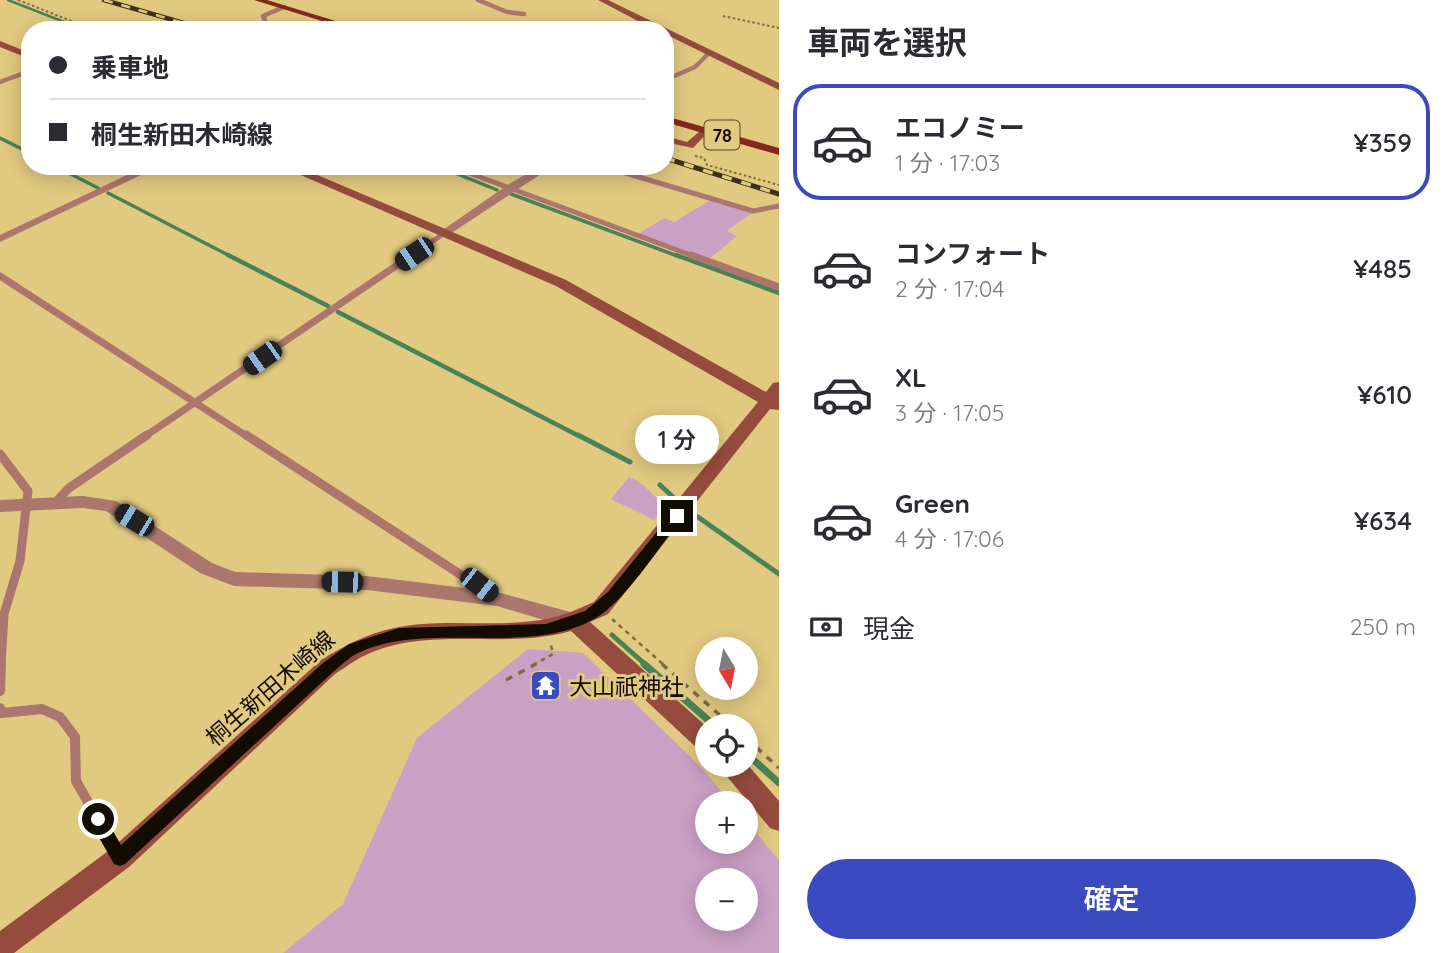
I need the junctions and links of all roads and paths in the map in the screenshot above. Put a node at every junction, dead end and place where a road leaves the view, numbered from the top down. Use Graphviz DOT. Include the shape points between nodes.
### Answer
graph roads {
  1 [pos="18,0"];
  2 [pos="258,0"];
  3 [pos="478,0"];
  4 [pos="602,0"];
  5 [pos="284,7"];
  6 [pos="524,14"];
  7 [pos="723,16"];
  8 [pos="71,21"];
  9 [pos="265,21"];
  10 [pos="331,21"];
  11 [pos="645,21"];
  12 [pos="779,28"];
  13 [pos="674,35"];
  14 [pos="0,44"];
  15 [pos="21,52"];
  16 [pos="709,53"];
  17 [pos="21,74"];
  18 [pos="674,76"];
  19 [pos="0,82"];
  20 [pos="779,87"];
  21 [pos="674,122"];
  22 [pos="674,132"];
  23 [pos="703,132"];
  24 [pos="674,142"];
  25 [pos="779,152"];
  26 [pos="691,154"];
  27 [pos="136,175"];
  28 [pos="307,175"];
  29 [pos="473,175"];
  30 [pos="533,175"];
  31 [pos="632,175"];
  32 [pos="779,185"];
  33 [pos="509,189"];
  34 [pos="779,206"];
  35 [pos="443,233"];
  36 [pos="0,239"];
  37 [pos="0,276"];
  38 [pos="779,287"];
  39 [pos="775,398"];
  40 [pos="198,402"];
  41 [pos="0,454"];
  42 [pos="55,503"];
  43 [pos="24,505"];
  44 [pos="0,506"];
  45 [pos="497,599"];
  46 [pos="601,608"];
  47 [pos="575,621"];
  48 [pos="550,642"];
  49 [pos="506,680"];
  50 [pos="0,691"];
  51 [pos="1,712"];
  52 [pos="719,714"];
  53 [pos="695,731"];
  54 [pos="758,749"];
  55 [pos="779,768"];
  56 [pos="742,777"];
  57 [pos="779,819"];
  58 [pos="120,858"];
  59 [pos="0,947"];
  1 -- 8 [label="path"];
  2 -- 5 [label="main road"];
  3 -- 6 [label="lane"];
  4 -- 11 [label="main road"];
  5 -- 9 [label="lane" via="263,16"];
  5 -- 10 [label="main road"];
  7 -- 12 [label="path"];
  13 -- 16 [label="main road"];
  14 -- 15 [label="main road"];
  16 -- 18 [label="lane" via="695,67"];
  16 -- 20 [label="main road"];
  17 -- 19 [label="lane"];
  21 -- 23 [label="main road, 78"];
  22 -- 23 [label="main road" via="689,137"];
  23 -- 24 [label="main road" via="692,145"];
  23 -- 25 [label="main road, 78"];
  26 -- 32 [label="path" via="721,170"];
  27 -- 36 [label="street"];
  28 -- 35 [label="main road"];
  29 -- 33 [label="lane"];
  30 -- 33 [label="street"];
  31 -- 34 [label="lane" via="753,211"];
  33 -- 35 [label="street"];
  33 -- 38 [label="lane"];
  35 -- 39 [label="main road" via="561,283"];
  35 -- 40 [label="lane"];
  37 -- 40 [label="lane"];
  39 -- 46 [label="main road, 桐生新田木崎線"];
  40 -- 42 [label="lane" via="69,488"];
  40 -- 45 [label="lane"];
  41 -- 43 [label="lane" via="28,491"];
  42 -- 43 [label="street"];
  42 -- 45 [label="street" via="110,505 206,568 234,579 367,583"];
  43 -- 44 [label="street"];
  43 -- 50 [label="lane" via="20,561 4,614"];
  45 -- 47 [label="street"];
  46 -- 47 [label="main road, 桐生新田木崎線"];
  46 -- 52 [label="path"];
  47 -- 53 [label="main road"];
  47 -- 58 [label="main road, 桐生新田木崎線" via="528,631 399,634 354,648"];
  48 -- 49 [label="path" via="553,654"];
  51 -- 58 [label="lane" via="42,709 60,717 75,737 76,781"];
  54 -- 55 [label="path"];
  56 -- 57 [label="main road"];
  58 -- 59 [label="main road, 桐生新田木崎線"];
}
